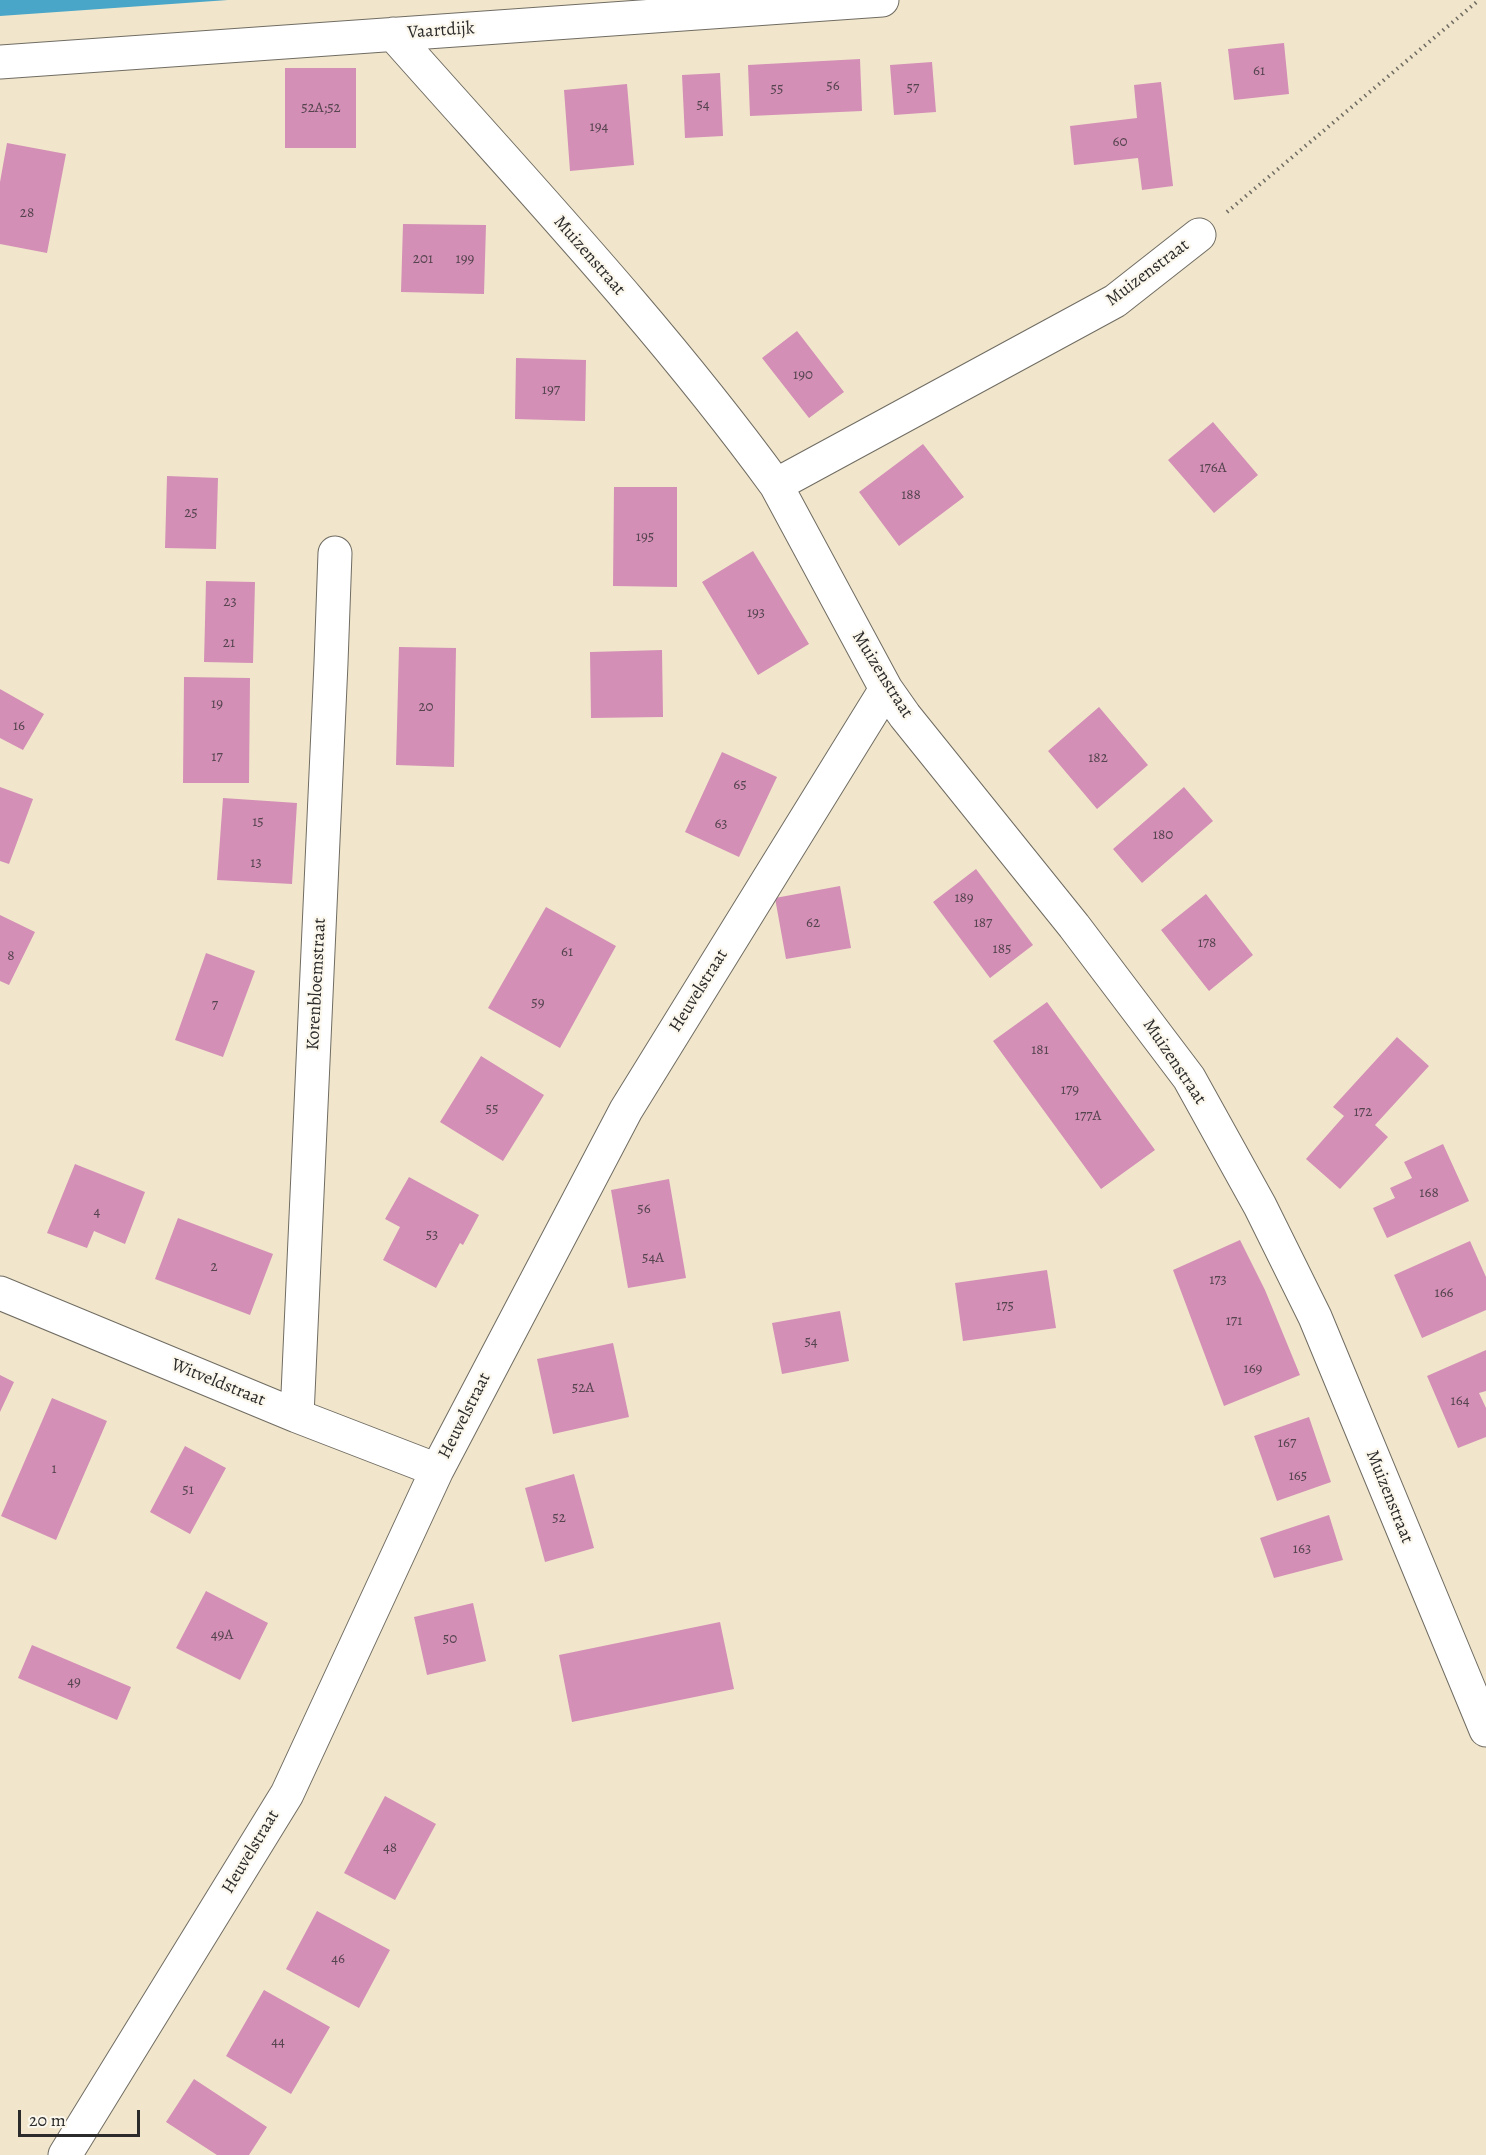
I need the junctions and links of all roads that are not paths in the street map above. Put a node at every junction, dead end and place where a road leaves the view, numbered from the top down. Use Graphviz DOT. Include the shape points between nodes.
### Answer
graph roads {
  1 [pos="882,0"];
  2 [pos="393,34"];
  3 [pos="0,62"];
  4 [pos="1199,235"];
  5 [pos="776,485"];
  6 [pos="335,553"];
  7 [pos="886,689"];
  8 [pos="0,1293"];
  9 [pos="297,1416"];
  10 [pos="437,1470"];
  11 [pos="1486,1730"];
  12 [pos="65,2155"];
  1 -- 2 [label="street, Vaartdijk"];
  2 -- 3 [label="street, Vaartdijk"];
  2 -- 5 [label="street, Muizenstraat" via="644,318"];
  4 -- 5 [label="street, Muizenstraat" via="1115,301"];
  5 -- 7 [label="street, Muizenstraat"];
  6 -- 9 [label="street, Korenbloemstraat"];
  7 -- 10 [label="street, Heuvelstraat" via="626,1110"];
  7 -- 11 [label="street, Muizenstraat" via="1189,1078 1260,1206 1315,1317"];
  8 -- 9 [label="street, Witveldstraat"];
  9 -- 10 [label="street, Witveldstraat"];
  10 -- 12 [label="street, Heuvelstraat" via="287,1794"];
}
